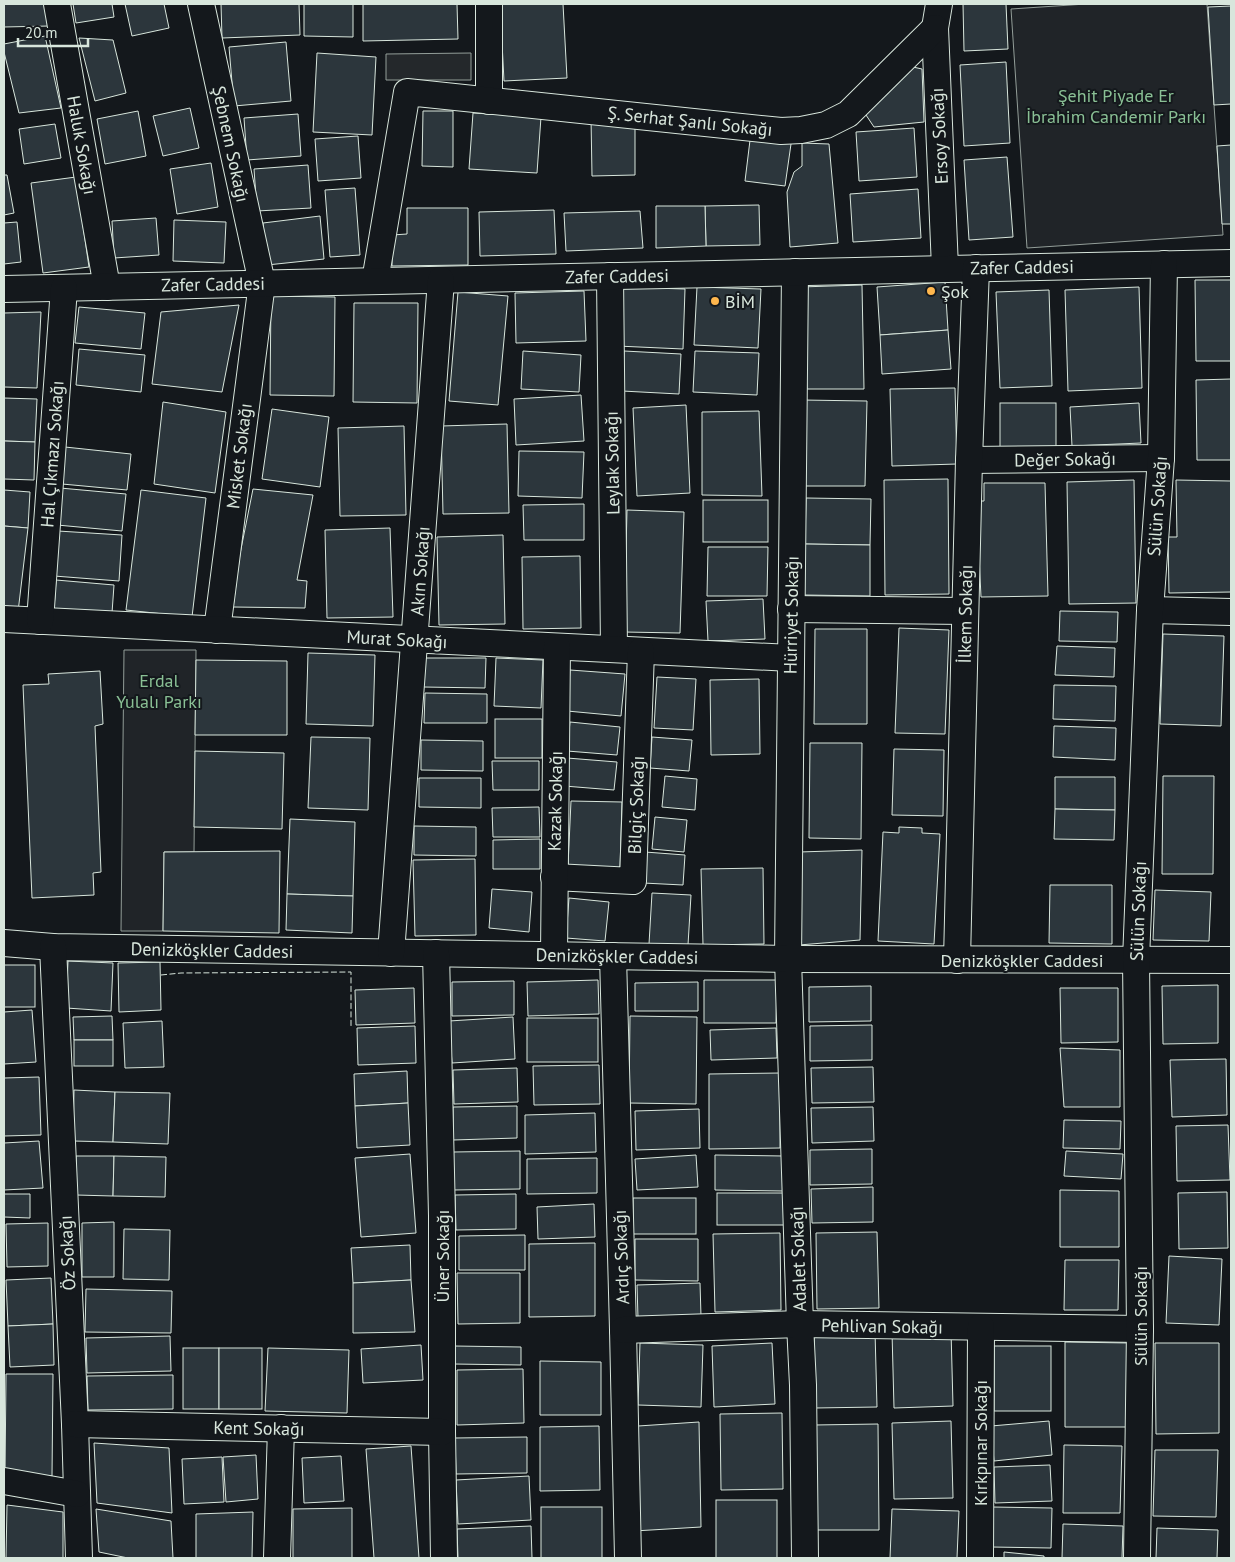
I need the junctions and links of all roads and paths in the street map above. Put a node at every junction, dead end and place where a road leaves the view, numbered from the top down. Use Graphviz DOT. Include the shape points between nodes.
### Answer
graph roads {
  1 [pos="56,4"];
  2 [pos="201,4"];
  3 [pos="489,4"];
  4 [pos="937,16"];
  5 [pos="490,100"];
  6 [pos="1231,263"];
  7 [pos="1164,264"];
  8 [pos="945,268"];
  9 [pos="976,268"];
  10 [pos="795,272"];
  11 [pos="610,276"];
  12 [pos="441,280"];
  13 [pos="375,281"];
  14 [pos="262,283"];
  15 [pos="107,287"];
  16 [pos="64,288"];
  17 [pos="4,289"];
  18 [pos="1161,458"];
  19 [pos="969,460"];
  20 [pos="791,609"];
  21 [pos="1150,610"];
  22 [pos="965,611"];
  23 [pos="1231,612"];
  24 [pos="4,619"];
  25 [pos="40,621"];
  26 [pos="217,630"];
  27 [pos="415,639"];
  28 [pos="557,647"];
  29 [pos="614,649"];
  30 [pos="641,651"];
  31 [pos="791,658"];
  32 [pos="554,877"];
  33 [pos="4,943"];
  34 [pos="53,947"];
  35 [pos="391,953"];
  36 [pos="436,953"];
  37 [pos="554,955"];
  38 [pos="613,956"];
  39 [pos="788,959"];
  40 [pos="957,960"];
  41 [pos="1136,960"];
  42 [pos="1231,960"];
  43 [pos="800,1324"];
  44 [pos="981,1327"];
  45 [pos="1140,1329"];
  46 [pos="624,1330"];
  47 [pos="76,1424"];
  48 [pos="281,1428"];
  49 [pos="442,1432"];
  50 [pos="4,1481"];
  51 [pos="78,1494"];
  52 [pos="79,1558"];
  53 [pos="277,1558"];
  54 [pos="444,1558"];
  55 [pos="628,1558"];
  56 [pos="805,1558"];
  57 [pos="980,1558"];
  58 [pos="1137,1558"];
  1 -- 15 [label="street, Haluk Sokağı"];
  2 -- 14 [label="street, Şebnem Sokağı"];
  3 -- 5 [label="street"];
  4 -- 5 [label="street, Ş. Serhat Şanlı Sokağı" via="848,114 826,125 801,130 781,131"];
  4 -- 8 [label="street, Ersoy Sokağı"];
  5 -- 13 [label="street, Ş. Serhat Şanlı Sokağı" via="407,92"];
  6 -- 7 [label="street, Zafer Caddesi"];
  7 -- 9 [label="street, Zafer Caddesi"];
  7 -- 18 [label="street, Sülün Sokağı"];
  8 -- 9 [label="street, Zafer Caddesi"];
  8 -- 10 [label="street, Zafer Caddesi"];
  9 -- 19 [label="street, İlkem Sokağı"];
  10 -- 11 [label="street, Zafer Caddesi"];
  10 -- 20 [label="street, Hürriyet Sokağı"];
  11 -- 12 [label="street, Zafer Caddesi"];
  11 -- 29 [label="street, Leylak Sokağı"];
  12 -- 13 [label="street, Zafer Caddesi"];
  12 -- 27 [label="street, Akın Sokağı"];
  13 -- 14 [label="street, Zafer Caddesi"];
  14 -- 15 [label="street, Zafer Caddesi"];
  14 -- 26 [label="street, Misket Sokağı"];
  15 -- 16 [label="street, Zafer Caddesi"];
  16 -- 17 [label="street, Zafer Caddesi"];
  16 -- 25 [label="street, Hal Çıkmazı Sokağı"];
  18 -- 19 [label="street, Değer Sokağı"];
  18 -- 21 [label="street, Sülün Sokağı"];
  19 -- 22 [label="street, İlkem Sokağı"];
  20 -- 22 [label="street"];
  20 -- 31 [label="street, Hürriyet Sokağı"];
  21 -- 23 [label="street"];
  21 -- 41 [label="street, Sülün Sokağı"];
  22 -- 40 [label="street, İlkem Sokağı"];
  24 -- 25 [label="street, Murat Sokağı"];
  25 -- 26 [label="street, Murat Sokağı"];
  26 -- 27 [label="street, Murat Sokağı"];
  27 -- 28 [label="street, Murat Sokağı"];
  27 -- 35 [label="street, Akın Sokağı"];
  28 -- 29 [label="street, Murat Sokağı"];
  28 -- 32 [label="street, Kazak Sokağı"];
  29 -- 30 [label="street, Murat Sokağı"];
  30 -- 31 [label="street, Murat Sokağı"];
  30 -- 32 [label="street, Bilgiç Sokağı" via="633,881"];
  31 -- 39 [label="street, Hürriyet Sokağı"];
  32 -- 37 [label="street, Kazak Sokağı"];
  33 -- 34 [label="street, Denizköşkler Caddesi"];
  34 -- 35 [label="street, Denizköşkler Caddesi"];
  34 -- 47 [label="street, Öz Sokağı"];
  35 -- 36 [label="street, Denizköşkler Caddesi"];
  36 -- 37 [label="street, Denizköşkler Caddesi"];
  36 -- 49 [label="street, Üner Sokağı" via="442,1216"];
  37 -- 38 [label="street, Denizköşkler Caddesi"];
  38 -- 39 [label="street, Denizköşkler Caddesi"];
  38 -- 46 [label="street, Ardıç Sokağı"];
  39 -- 40 [label="street, Denizköşkler Caddesi"];
  39 -- 43 [label="street, Adalet Sokağı"];
  40 -- 41 [label="street, Denizköşkler Caddesi"];
  41 -- 42 [label="street, Denizköşkler Caddesi"];
  41 -- 45 [label="street, Sülün Sokağı"];
  43 -- 44 [label="street, Pehlivan Sokağı"];
  43 -- 46 [label="street, Pehlivan Sokağı"];
  43 -- 56 [label="street, Adalet Sokağı"];
  44 -- 45 [label="street, Pehlivan Sokağı"];
  44 -- 57 [label="street, Kırkpınar Sokağı"];
  45 -- 58 [label="street, Sülün Sokağı"];
  46 -- 55 [label="street, Ardıç Sokağı"];
  47 -- 48 [label="street, Kent Sokağı"];
  47 -- 51 [label="street, Öz Sokağı"];
  48 -- 49 [label="street, Kent Sokağı"];
  48 -- 53 [label="street"];
  49 -- 54 [label="street, Üner Sokağı"];
  50 -- 51 [label="street"];
  51 -- 52 [label="street, Öz Sokağı"];
}
